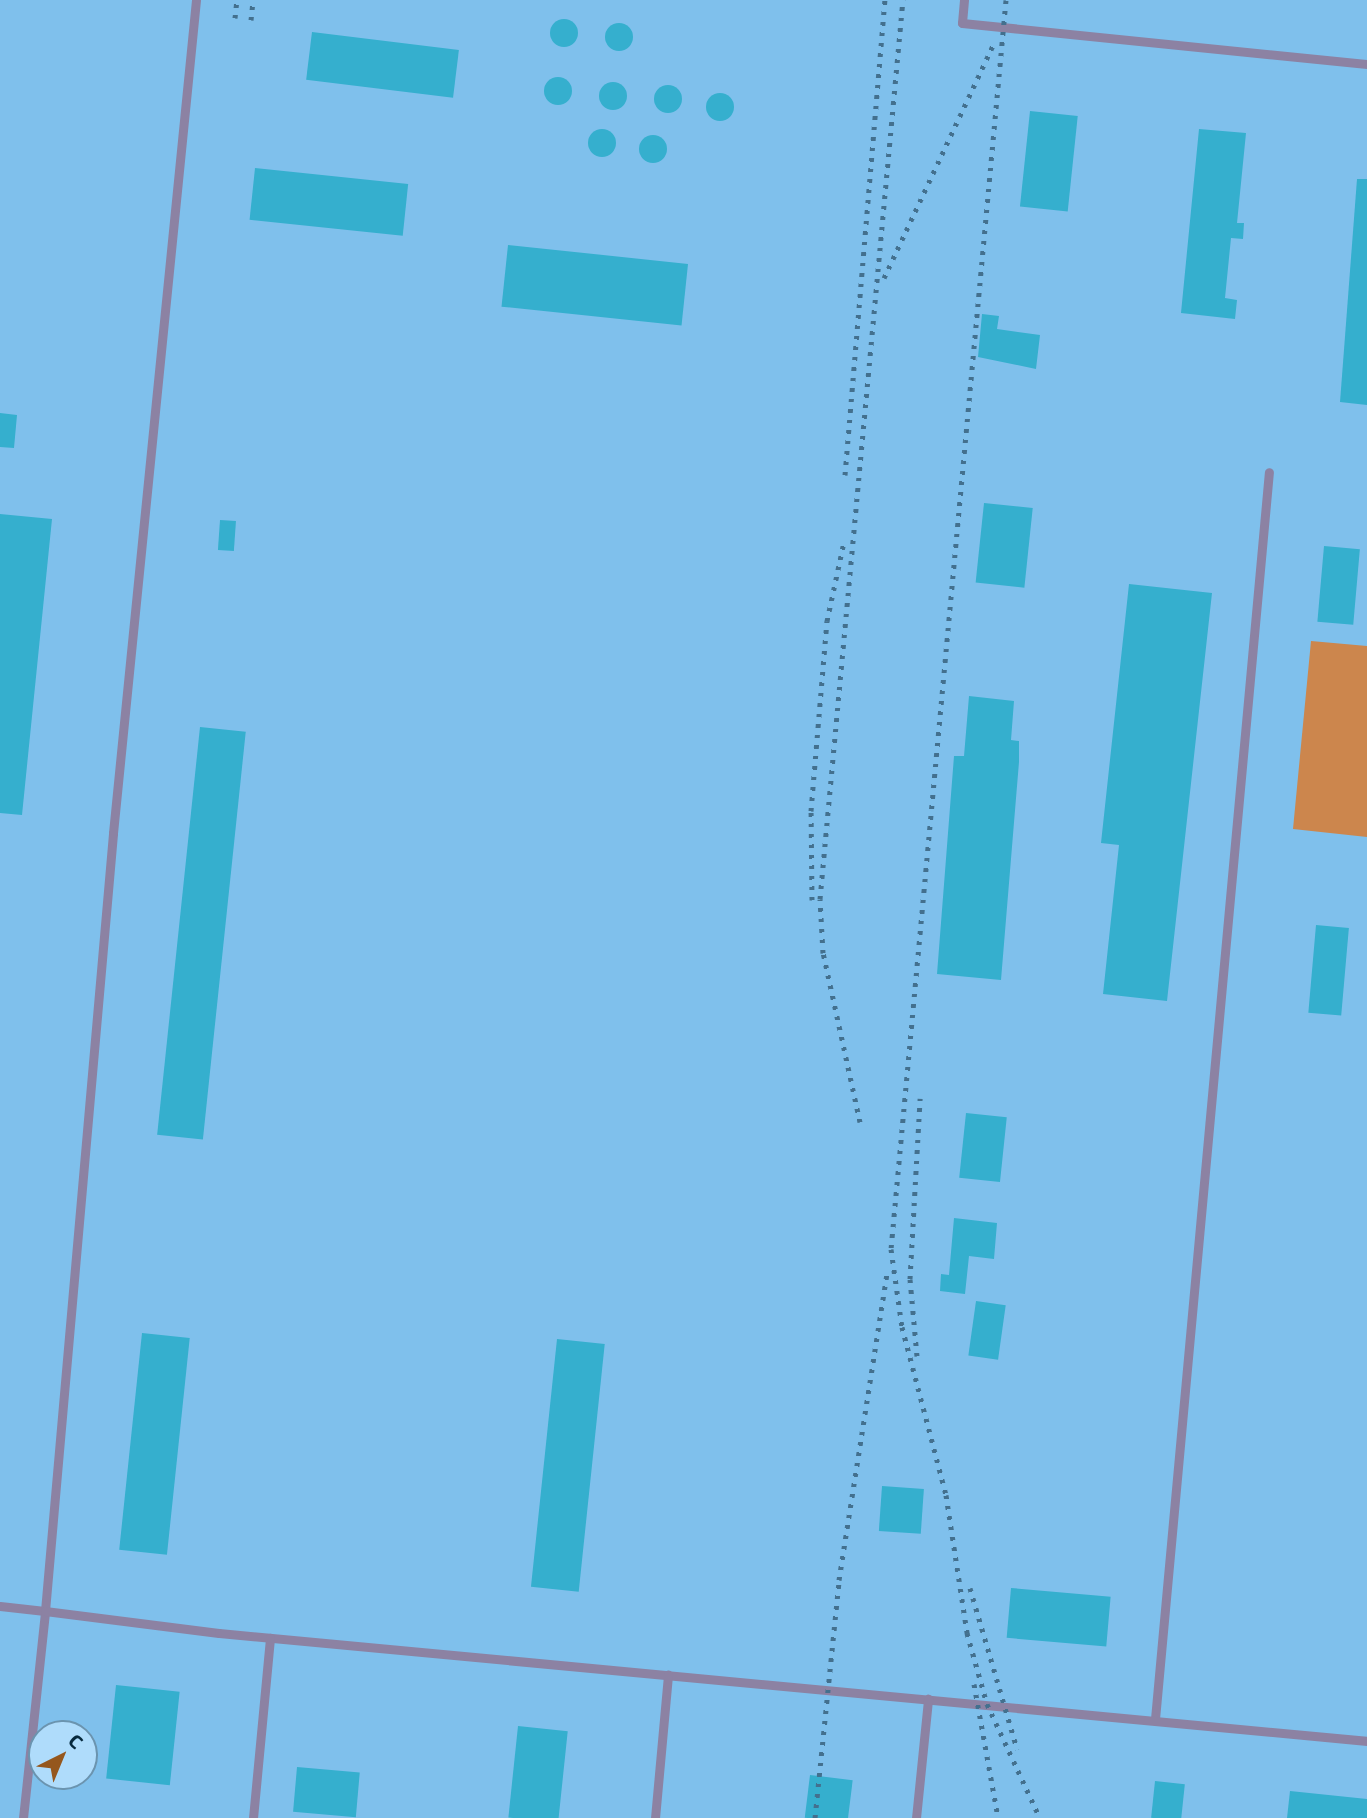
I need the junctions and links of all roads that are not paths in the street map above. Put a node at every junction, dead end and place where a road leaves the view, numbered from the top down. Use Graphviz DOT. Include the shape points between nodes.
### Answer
graph roads {
  1 [pos="196,0"];
  2 [pos="964,0"];
  3 [pos="1367,64"];
  4 [pos="1269,472"];
  5 [pos="0,1606"];
  6 [pos="45,1611"];
  7 [pos="270,1638"];
  8 [pos="668,1675"];
  9 [pos="928,1699"];
  10 [pos="1155,1719"];
  11 [pos="1367,1741"];
  12 [pos="23,1818"];
  13 [pos="253,1818"];
  14 [pos="655,1818"];
  15 [pos="916,1818"];
  1 -- 6 [label="lane" via="113,833"];
  2 -- 3 [label="lane" via="962,23"];
  4 -- 10 [label="lane"];
  5 -- 6 [label="lane"];
  6 -- 7 [label="lane"];
  6 -- 12 [label="lane"];
  7 -- 8 [label="lane"];
  7 -- 13 [label="lane"];
  8 -- 9 [label="lane"];
  8 -- 14 [label="lane"];
  9 -- 10 [label="lane"];
  9 -- 15 [label="lane"];
  10 -- 11 [label="lane"];
}
